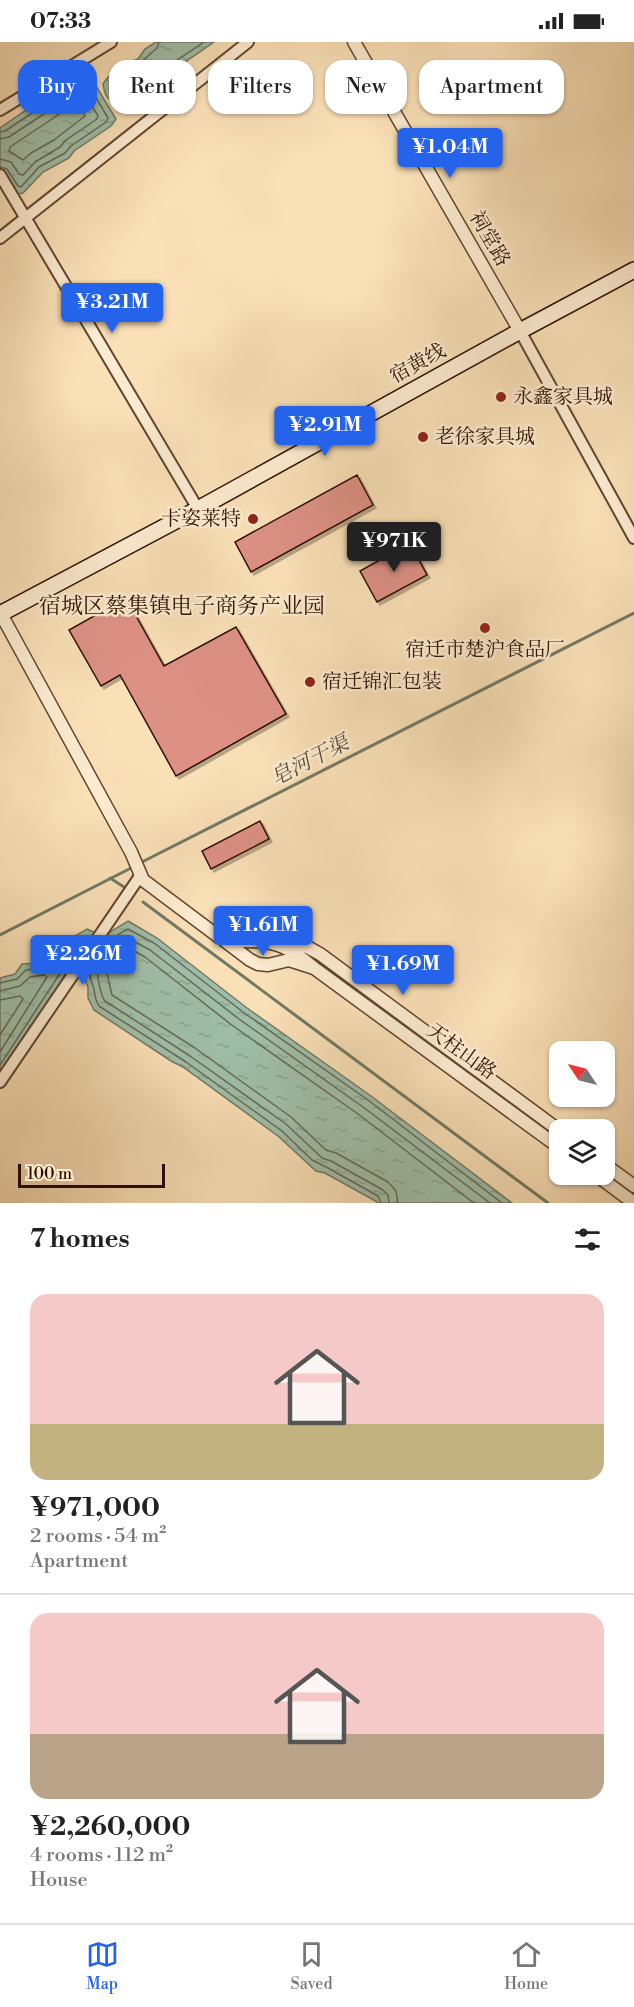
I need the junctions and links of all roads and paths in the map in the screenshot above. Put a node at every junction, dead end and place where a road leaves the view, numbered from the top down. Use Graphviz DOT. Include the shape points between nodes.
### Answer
graph roads {
  1 [pos="111,42"];
  2 [pos="248,42"];
  3 [pos="354,42"];
  4 [pos="0,110"];
  5 [pos="0,175"];
  6 [pos="26,218"];
  7 [pos="0,238"];
  8 [pos="634,270"];
  9 [pos="520,331"];
  10 [pos="198,509"];
  11 [pos="634,538"];
  12 [pos="0,614"];
  13 [pos="140,874"];
  14 [pos="219,937"];
  15 [pos="314,968"];
  16 [pos="0,1082"];
  17 [pos="549,1123"];
  18 [pos="549,1140"];
  19 [pos="615,1172"];
  20 [pos="610,1185"];
  21 [pos="634,1186"];
  22 [pos="634,1203"];
  1 -- 4 [label="street"];
  2 -- 6 [label="street"];
  3 -- 9 [label="street, 祠堂路"];
  5 -- 6 [label="street"];
  6 -- 7 [label="street"];
  6 -- 10 [label="street"];
  8 -- 9 [label="main road, 宿黄线"];
  9 -- 10 [label="main road, 宿黄线"];
  9 -- 11 [label="street"];
  10 -- 12 [label="main road, 宿黄线"];
  12 -- 13 [label="street"];
  13 -- 14 [label="street"];
  13 -- 16 [label="street"];
  14 -- 15 [label="street" via="282,946"];
  14 -- 15 [label="street, 天柱山路" via="258,963 289,960"];
  14 -- 17 [label="street, 天柱山路" via="264,936 305,945"];
  15 -- 18 [label="street, 天柱山路"];
  19 -- 21 [label="street"];
  20 -- 22 [label="street"];
}
